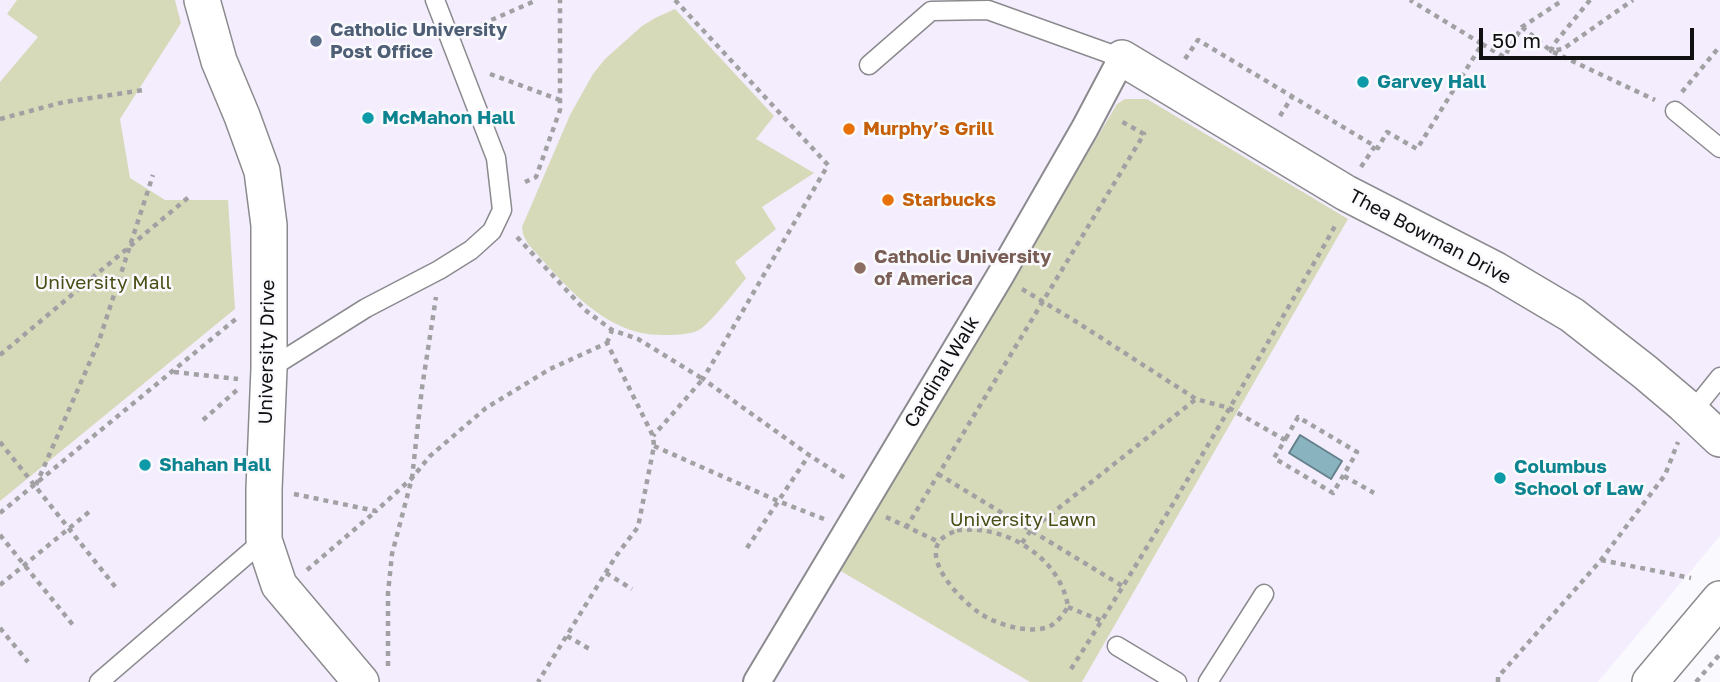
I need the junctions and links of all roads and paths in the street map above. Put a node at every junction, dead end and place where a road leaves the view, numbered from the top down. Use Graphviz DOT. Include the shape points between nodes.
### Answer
graph roads {
  1 [pos="202,0"];
  2 [pos="435,0"];
  3 [pos="537,0"];
  4 [pos="560,0"];
  5 [pos="675,0"];
  6 [pos="1410,0"];
  7 [pos="1563,0"];
  8 [pos="1590,0"];
  9 [pos="1633,0"];
  10 [pos="473,27"];
  11 [pos="1522,27"];
  12 [pos="1482,44"];
  13 [pos="1720,46"];
  14 [pos="1551,51"];
  15 [pos="1122,58"];
  16 [pos="1184,60"];
  17 [pos="869,65"];
  18 [pos="490,74"];
  19 [pos="144,90"];
  20 [pos="1649,96"];
  21 [pos="1292,97"];
  22 [pos="560,100"];
  23 [pos="1676,104"];
  24 [pos="1279,118"];
  25 [pos="0,119"];
  26 [pos="1117,119"];
  27 [pos="1720,148"];
  28 [pos="153,175"];
  29 [pos="525,182"];
  30 [pos="190,196"];
  31 [pos="1336,213"];
  32 [pos="517,237"];
  33 [pos="130,246"];
  34 [pos="1000,276"];
  35 [pos="438,288"];
  36 [pos="1042,300"];
  37 [pos="242,313"];
  38 [pos="612,330"];
  39 [pos="607,343"];
  40 [pos="0,355"];
  41 [pos="172,372"];
  42 [pos="254,374"];
  43 [pos="1720,377"];
  44 [pos="703,379"];
  45 [pos="238,389"];
  46 [pos="1196,399"];
  47 [pos="1229,408"];
  48 [pos="203,420"];
  49 [pos="1685,427"];
  50 [pos="653,436"];
  51 [pos="1720,439"];
  52 [pos="1285,440"];
  53 [pos="0,442"];
  54 [pos="654,446"];
  55 [pos="809,455"];
  56 [pos="938,474"];
  57 [pos="1344,476"];
  58 [pos="412,478"];
  59 [pos="36,485"];
  60 [pos="282,492"];
  61 [pos="1374,493"];
  62 [pos="869,494"];
  63 [pos="778,501"];
  64 [pos="376,511"];
  65 [pos="89,512"];
  66 [pos="0,513"];
  67 [pos="70,528"];
  68 [pos="848,528"];
  69 [pos="1031,530"];
  70 [pos="0,535"];
  71 [pos="264,540"];
  72 [pos="939,542"];
  73 [pos="1022,543"];
  74 [pos="747,548"];
  75 [pos="1601,560"];
  76 [pos="24,566"];
  77 [pos="304,572"];
  78 [pos="606,573"];
  79 [pos="1690,578"];
  80 [pos="0,585"];
  81 [pos="1124,587"];
  82 [pos="117,589"];
  83 [pos="632,589"];
  84 [pos="1264,594"];
  85 [pos="1720,599"];
  86 [pos="1068,607"];
  87 [pos="1102,621"];
  88 [pos="73,625"];
  89 [pos="0,628"];
  90 [pos="567,636"];
  91 [pos="1117,646"];
  92 [pos="593,651"];
  93 [pos="1720,654"];
  94 [pos="28,662"];
  95 [pos="1071,669"];
  96 [pos="375,676"];
  97 [pos="99,682"];
  98 [pos="538,682"];
  99 [pos="757,682"];
  100 [pos="1177,682"];
  101 [pos="1208,682"];
  102 [pos="1498,682"];
  103 [pos="1650,682"];
  104 [pos="1696,682"];
  1 -- 42 [label="street, University Drive" via="219,61 262,171 269,225"];
  2 -- 42 [label="lane" via="496,158 502,210 492,231 439,270"];
  3 -- 10 [label="path"];
  4 -- 22 [label="path"];
  5 -- 44 [label="path" via="828,165"];
  6 -- 12 [label="path"];
  7 -- 11 [label="path"];
  8 -- 14 [label="path"];
  9 -- 14 [label="path" via="1563,49"];
  11 -- 12 [label="path" via="1504,57"];
  11 -- 14 [label="path"];
  12 -- 21 [label="path" via="1417,149 1387,132 1378,148"];
  13 -- 23 [label="path"];
  14 -- 20 [label="path"];
  15 -- 17 [label="lane" via="988,10 931,11"];
  15 -- 34 [label="street, Cardinal Walk"];
  15 -- 49 [label="street, Thea Bowman Drive" via="1346,193 1572,315 1645,372"];
  16 -- 21 [label="path" via="1198,40"];
  18 -- 22 [label="path"];
  19 -- 25 [label="path" via="64,102"];
  21 -- 24 [label="path"];
  22 -- 29 [label="path" via="536,177"];
  23 -- 27 [label="lane"];
  26 -- 36 [label="path" via="1144,134"];
  28 -- 33 [label="path"];
  30 -- 33 [label="path"];
  31 -- 47 [label="path" via="1335,226"];
  32 -- 38 [label="path" via="585,310"];
  33 -- 40 [label="path"];
  33 -- 59 [label="path" via="99,341"];
  34 -- 36 [label="path"];
  34 -- 62 [label="street, Cardinal Walk"];
  35 -- 58 [label="path"];
  36 -- 46 [label="path"];
  36 -- 56 [label="path"];
  37 -- 41 [label="path"];
  38 -- 39 [label="path"];
  38 -- 44 [label="path" via="639,339"];
  39 -- 50 [label="path"];
  39 -- 58 [label="path" via="550,369 486,408 430,456"];
  41 -- 42 [label="path"];
  41 -- 59 [label="path"];
  42 -- 71 [label="street, University Drive"];
  43 -- 49 [label="lane"];
  44 -- 50 [label="path"];
  44 -- 55 [label="path"];
  45 -- 48 [label="path"];
  46 -- 47 [label="path"];
  46 -- 69 [label="path"];
  47 -- 52 [label="path"];
  47 -- 81 [label="path"];
  49 -- 51 [label="street, Thea Bowman Drive"];
  49 -- 75 [label="path" via="1665,475"];
  50 -- 54 [label="path"];
  52 -- 57 [label="path" via="1274,458 1333,493"];
  52 -- 57 [label="path" via="1298,418 1357,452"];
  53 -- 59 [label="path"];
  54 -- 63 [label="path"];
  54 -- 78 [label="path" via="638,527"];
  55 -- 62 [label="path"];
  55 -- 63 [label="path"];
  56 -- 69 [label="path"];
  56 -- 72 [label="path" via="906,528"];
  57 -- 61 [label="path"];
  58 -- 64 [label="path"];
  58 -- 96 [label="path" via="392,554"];
  59 -- 66 [label="path"];
  59 -- 67 [label="path"];
  60 -- 64 [label="path"];
  62 -- 68 [label="street, Cardinal Walk"];
  63 -- 68 [label="path"];
  63 -- 74 [label="path"];
  64 -- 77 [label="path"];
  65 -- 67 [label="path"];
  67 -- 76 [label="path"];
  67 -- 82 [label="path"];
  68 -- 99 [label="street, Cardinal Walk"];
  69 -- 73 [label="path"];
  69 -- 81 [label="path"];
  70 -- 76 [label="path"];
  71 -- 96 [label="street, University Drive" via="279,585"];
  71 -- 97 [label="lane"];
  72 -- 73 [label="path" via="957,530 979,530"];
  72 -- 86 [label="path" via="938,566 950,585 978,612 997,622 1047,628"];
  73 -- 86 [label="path" via="1059,579"];
  75 -- 79 [label="path"];
  75 -- 102 [label="path"];
  76 -- 80 [label="path"];
  76 -- 88 [label="path"];
  78 -- 83 [label="path"];
  78 -- 90 [label="path"];
  81 -- 87 [label="path"];
  84 -- 101 [label="lane"];
  85 -- 103 [label="street"];
  86 -- 87 [label="path"];
  87 -- 95 [label="path"];
  89 -- 94 [label="path"];
  90 -- 92 [label="path"];
  90 -- 98 [label="path"];
  91 -- 100 [label="lane"];
  93 -- 104 [label="path"];
}
